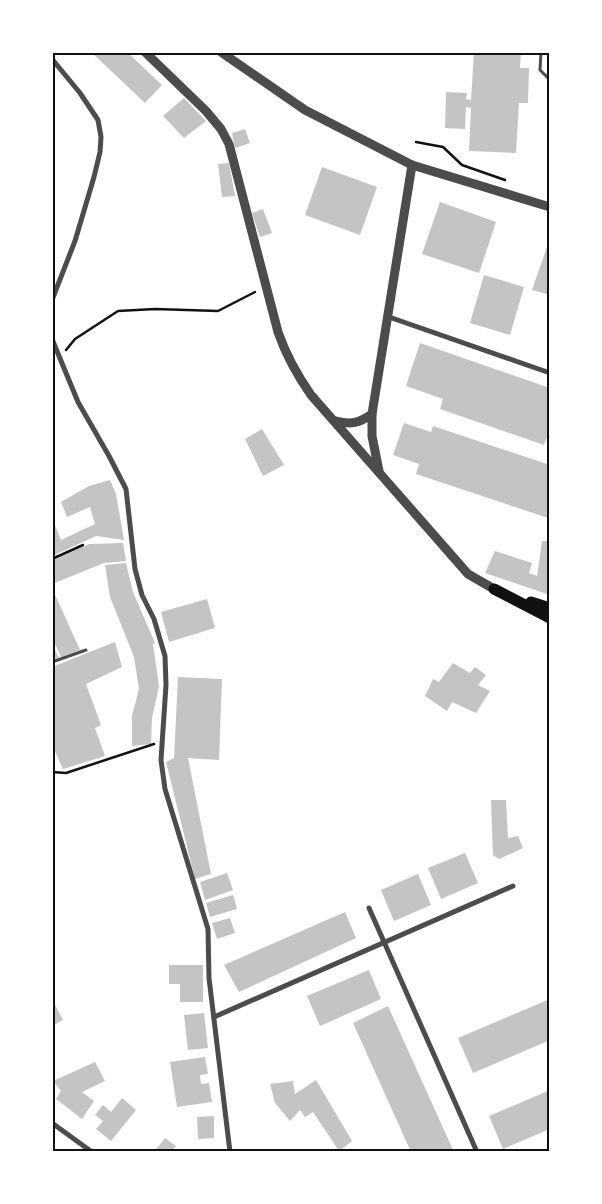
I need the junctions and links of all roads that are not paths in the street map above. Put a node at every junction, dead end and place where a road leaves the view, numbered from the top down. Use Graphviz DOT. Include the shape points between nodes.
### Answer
graph roads {
  1 [pos="145,52"];
  2 [pos="221,52"];
  3 [pos="541,52"];
  4 [pos="52,59"];
  5 [pos="550,80"];
  6 [pos="412,165"];
  7 [pos="550,207"];
  8 [pos="52,300"];
  9 [pos="389,317"];
  10 [pos="52,339"];
  11 [pos="550,373"];
  12 [pos="372,414"];
  13 [pos="335,421"];
  14 [pos="379,471"];
  15 [pos="494,589"];
  16 [pos="550,608"];
  17 [pos="550,618"];
  18 [pos="86,650"];
  19 [pos="52,662"];
  20 [pos="513,886"];
  21 [pos="369,908"];
  22 [pos="384,942"];
  23 [pos="214,1017"];
  24 [pos="52,1123"];
  25 [pos="92,1152"];
  26 [pos="230,1152"];
  27 [pos="477,1152"];
  1 -- 13 [label="street" via="206,111 229,144 286,353 311,395"];
  2 -- 6 [label="street" via="305,110"];
  3 -- 5 [label="lane" via="540,70"];
  4 -- 8 [label="street" via="98,120 101,137 91,187"];
  6 -- 7 [label="street"];
  6 -- 9 [label="street"];
  9 -- 11 [label="street"];
  9 -- 12 [label="street"];
  10 -- 23 [label="street" via="78,402 126,489 135,569 165,656 161,760 165,789 208,929"];
  12 -- 13 [label="street" via="348,424"];
  12 -- 14 [label="street" via="372,436"];
  13 -- 14 [label="street"];
  14 -- 15 [label="street" via="468,574"];
  15 -- 16 [label="main road"];
  15 -- 17 [label="main road"];
  18 -- 19 [label="lane"];
  20 -- 22 [label="street"];
  21 -- 22 [label="street"];
  22 -- 23 [label="street"];
  22 -- 27 [label="street"];
  23 -- 26 [label="street"];
  24 -- 25 [label="street"];
}
